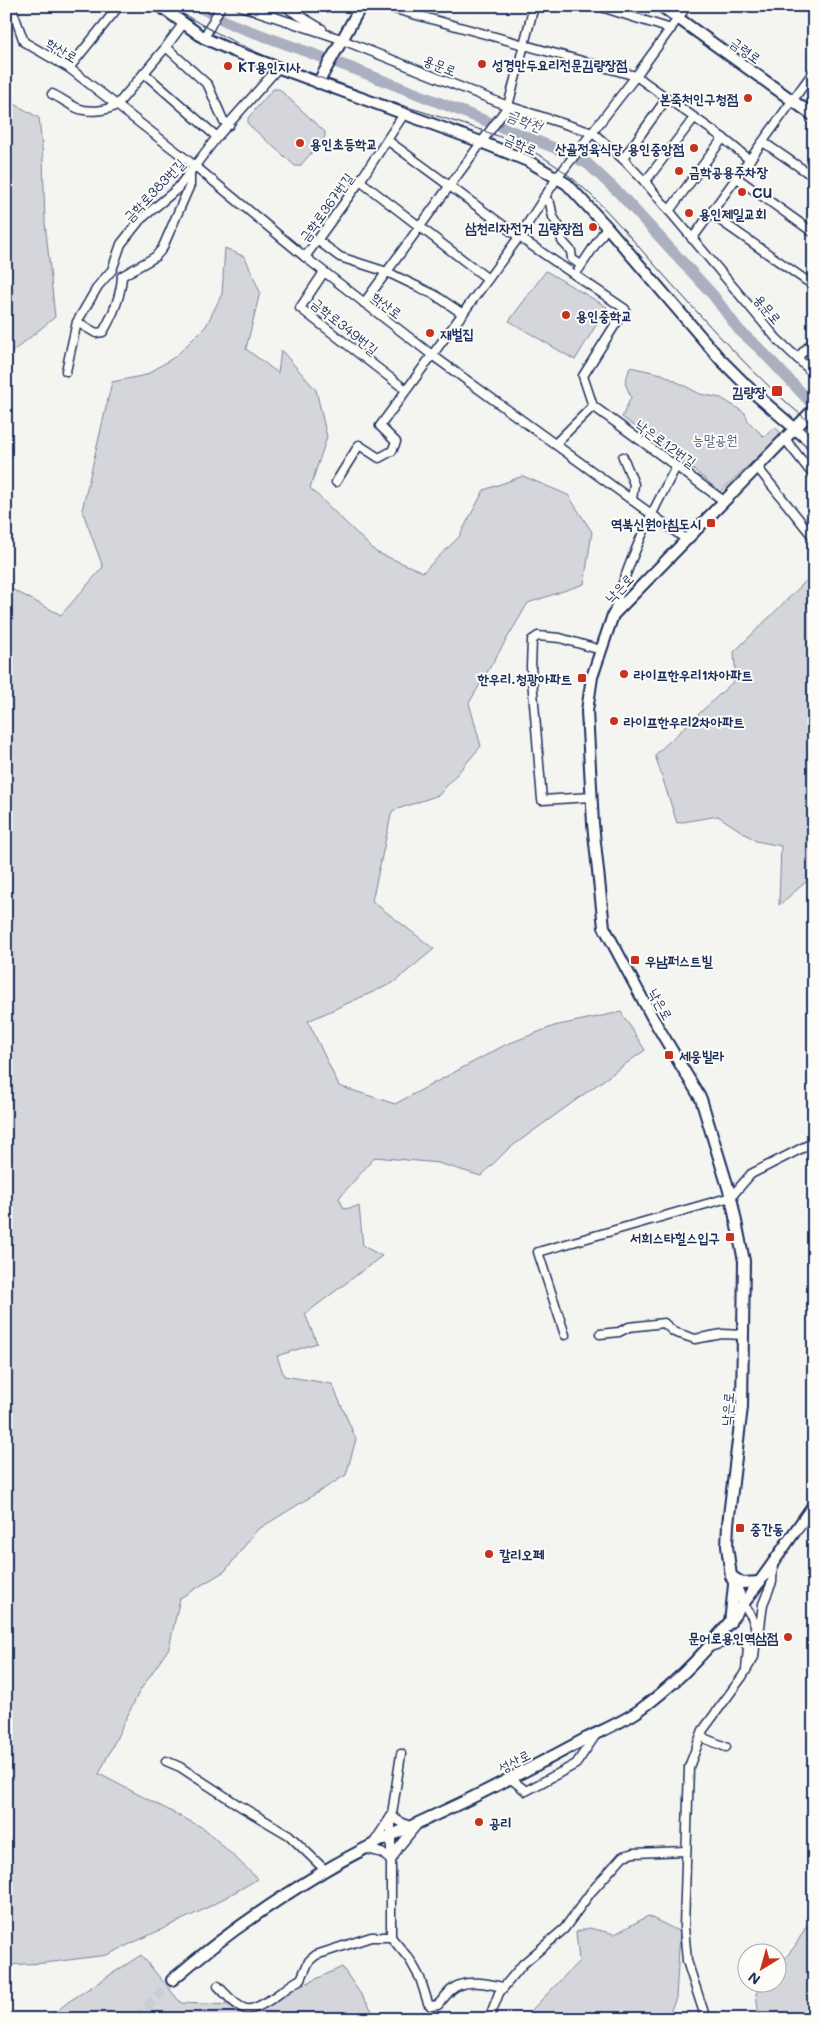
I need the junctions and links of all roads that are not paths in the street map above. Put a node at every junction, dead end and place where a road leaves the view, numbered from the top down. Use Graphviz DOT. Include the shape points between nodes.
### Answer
graph roads {
  1 [pos="12,6"];
  2 [pos="119,6"];
  3 [pos="160,6"];
  4 [pos="220,6"];
  5 [pos="241,6"];
  6 [pos="361,6"];
  7 [pos="384,6"];
  8 [pos="534,6"];
  9 [pos="598,6"];
  10 [pos="661,6"];
  11 [pos="688,6"];
  12 [pos="290,10"];
  13 [pos="679,18"];
  14 [pos="183,24"];
  15 [pos="671,28"];
  16 [pos="204,38"];
  17 [pos="338,41"];
  18 [pos="524,44"];
  19 [pos="166,47"];
  20 [pos="69,68"];
  21 [pos="278,68"];
  22 [pos="814,72"];
  23 [pos="144,73"];
  24 [pos="636,76"];
  25 [pos="318,82"];
  26 [pos="52,94"];
  27 [pos="667,98"];
  28 [pos="793,101"];
  29 [pos="116,105"];
  30 [pos="508,106"];
  31 [pos="814,116"];
  32 [pos="402,117"];
  33 [pos="694,118"];
  34 [pos="229,125"];
  35 [pos="217,137"];
  36 [pos="590,137"];
  37 [pos="723,138"];
  38 [pos="388,140"];
  39 [pos="481,142"];
  40 [pos="763,142"];
  41 [pos="623,159"];
  42 [pos="750,160"];
  43 [pos="193,169"];
  44 [pos="559,177"];
  45 [pos="814,177"];
  46 [pos="737,178"];
  47 [pos="360,182"];
  48 [pos="645,182"];
  49 [pos="450,186"];
  50 [pos="544,197"];
  51 [pos="669,211"];
  52 [pos="711,214"];
  53 [pos="420,227"];
  54 [pos="607,227"];
  55 [pos="814,232"];
  56 [pos="519,237"];
  57 [pos="692,239"];
  58 [pos="318,240"];
  59 [pos="305,258"];
  60 [pos="581,265"];
  61 [pos="112,270"];
  62 [pos="324,272"];
  63 [pos="387,272"];
  64 [pos="575,275"];
  65 [pos="122,276"];
  66 [pos="488,279"];
  67 [pos="814,286"];
  68 [pos="364,303"];
  69 [pos="462,314"];
  70 [pos="78,322"];
  71 [pos="814,341"];
  72 [pos="432,355"];
  73 [pos="797,358"];
  74 [pos="66,371"];
  75 [pos="814,374"];
  76 [pos="406,390"];
  77 [pos="594,406"];
  78 [pos="814,409"];
  79 [pos="794,430"];
  80 [pos="785,439"];
  81 [pos="555,444"];
  82 [pos="814,445"];
  83 [pos="623,457"];
  84 [pos="677,465"];
  85 [pos="757,467"];
  86 [pos="814,476"];
  87 [pos="336,482"];
  88 [pos="632,500"];
  89 [pos="724,501"];
  90 [pos="651,514"];
  91 [pos="814,538"];
  92 [pos="687,540"];
  93 [pos="612,615"];
  94 [pos="601,650"];
  95 [pos="591,797"];
  96 [pos="814,1142"];
  97 [pos="731,1197"];
  98 [pos="600,1334"];
  99 [pos="565,1335"];
  100 [pos="743,1335"];
  101 [pos="814,1504"];
  102 [pos="773,1563"];
  103 [pos="733,1580"];
  104 [pos="760,1582"];
  105 [pos="744,1605"];
  106 [pos="730,1623"];
  107 [pos="756,1635"];
  108 [pos="710,1647"];
  109 [pos="746,1671"];
  110 [pos="598,1732"];
  111 [pos="701,1737"];
  112 [pos="726,1748"];
  113 [pos="401,1754"];
  114 [pos="166,1761"];
  115 [pos="511,1779"];
  116 [pos="392,1815"];
  117 [pos="415,1825"];
  118 [pos="391,1836"];
  119 [pos="369,1848"];
  120 [pos="686,1851"];
  121 [pos="391,1861"];
  122 [pos="325,1870"];
  123 [pos="391,1937"];
  124 [pos="172,1980"];
  125 [pos="218,1986"];
  126 [pos="503,1987"];
  127 [pos="489,2019"];
  128 [pos="706,2019"];
  1 -- 20 [label="street, 학산로" via="24,42"];
  2 -- 20 [label="street"];
  3 -- 14 [label="main road, 금학로"];
  4 -- 16 [label="street"];
  5 -- 17 [label="street, 용문로"];
  6 -- 17 [label="main road"];
  7 -- 18 [label="street"];
  8 -- 18 [label="street"];
  9 -- 15 [label="street"];
  10 -- 13 [label="main road, 금령로"];
  11 -- 13 [label="street"];
  12 -- 17 [label="street"];
  13 -- 15 [label="street"];
  13 -- 28 [label="main road, 금령로"];
  14 -- 16 [label="main road, 금학로"];
  14 -- 19 [label="street"];
  15 -- 24 [label="street"];
  16 -- 21 [label="main road, 금학로"];
  17 -- 25 [label="main road"];
  17 -- 30 [label="street, 용문로"];
  18 -- 24 [label="street"];
  18 -- 30 [label="street"];
  19 -- 23 [label="street"];
  19 -- 34 [label="street" via="208,86 223,120"];
  20 -- 29 [label="street, 학산로"];
  21 -- 25 [label="main road, 금학로"];
  21 -- 34 [label="street, 금학로383번길"];
  22 -- 28 [label="street"];
  23 -- 29 [label="street"];
  23 -- 35 [label="street"];
  24 -- 27 [label="street"];
  24 -- 36 [label="street"];
  25 -- 32 [label="main road, 금학로"];
  26 -- 29 [label="street" via="85,110 108,109"];
  27 -- 33 [label="street"];
  27 -- 41 [label="street"];
  28 -- 31 [label="main road, 금령로"];
  28 -- 40 [label="street"];
  29 -- 43 [label="street, 학산로"];
  30 -- 36 [label="street, 용문로"];
  30 -- 39 [label="street"];
  32 -- 38 [label="street, 금학로367번길"];
  32 -- 39 [label="main road, 금학로"];
  33 -- 37 [label="street"];
  33 -- 48 [label="street"];
  34 -- 35 [label="street, 금학로383번길"];
  35 -- 43 [label="street, 금학로383번길"];
  36 -- 41 [label="street, 용문로"];
  36 -- 44 [label="street"];
  37 -- 42 [label="street"];
  37 -- 51 [label="street"];
  38 -- 47 [label="street, 금학로367번길"];
  38 -- 49 [label="street"];
  39 -- 44 [label="main road, 금학로"];
  39 -- 49 [label="street"];
  40 -- 42 [label="street"];
  40 -- 45 [label="street"];
  41 -- 48 [label="street, 용문로"];
  42 -- 46 [label="street"];
  43 -- 59 [label="street, 학산로"];
  43 -- 61 [label="street, 금학로383번길" via="177,189 135,226 121,244"];
  43 -- 65 [label="street" via="190,185 162,249"];
  44 -- 50 [label="street"];
  44 -- 54 [label="main road, 금학로"];
  46 -- 52 [label="street"];
  46 -- 55 [label="street"];
  47 -- 53 [label="street"];
  47 -- 58 [label="street, 금학로367번길"];
  48 -- 51 [label="street, 용문로"];
  49 -- 53 [label="street"];
  49 -- 56 [label="street"];
  50 -- 56 [label="street"];
  50 -- 60 [label="street" via="550,203 552,218 560,228 562,241 571,251 572,259"];
  51 -- 57 [label="street, 용문로"];
  52 -- 57 [label="street"];
  52 -- 67 [label="street"];
  53 -- 63 [label="street"];
  53 -- 66 [label="street"];
  54 -- 60 [label="street"];
  54 -- 79 [label="main road, 금학로" via="720,359"];
  56 -- 64 [label="street"];
  56 -- 66 [label="street"];
  57 -- 73 [label="street, 용문로" via="777,340"];
  58 -- 59 [label="street, 금학로367번길"];
  58 -- 63 [label="street" via="340,257"];
  59 -- 62 [label="street, 학산로"];
  60 -- 64 [label="street"];
  61 -- 65 [label="street"];
  61 -- 70 [label="street, 금학로383번길" via="98,286"];
  62 -- 68 [label="street, 학산로"];
  62 -- 76 [label="street, 금학로349번길" via="300,308"];
  63 -- 68 [label="street"];
  63 -- 69 [label="street" via="435,295"];
  64 -- 77 [label="street" via="625,309 583,376"];
  65 -- 70 [label="street" via="121,290 103,332 96,333"];
  66 -- 69 [label="street"];
  68 -- 72 [label="street, 학산로"];
  69 -- 72 [label="street"];
  70 -- 74 [label="street, 금학로383번길"];
  71 -- 73 [label="street"];
  72 -- 76 [label="street"];
  72 -- 81 [label="street, 학산로"];
  73 -- 75 [label="street, 용문로"];
  76 -- 87 [label="street" via="380,426 396,442 392,451 379,458 359,445"];
  77 -- 81 [label="street"];
  77 -- 84 [label="street, 낙은로12번길"];
  78 -- 79 [label="main road, 낙은로"];
  79 -- 80 [label="main road, 낙은로"];
  79 -- 82 [label="main road, 금학로"];
  80 -- 85 [label="main road, 낙은로"];
  80 -- 86 [label="street"];
  81 -- 88 [label="street, 학산로"];
  83 -- 88 [label="street" via="634,484"];
  84 -- 89 [label="street, 낙은로12번길"];
  84 -- 90 [label="street"];
  85 -- 89 [label="main road, 낙은로"];
  85 -- 91 [label="street"];
  88 -- 90 [label="street, 학산로"];
  89 -- 92 [label="main road, 낙은로"];
  90 -- 92 [label="street, 학산로"];
  90 -- 93 [label="street" via="622,582"];
  92 -- 93 [label="main road, 낙은로"];
  93 -- 94 [label="main road, 낙은로"];
  94 -- 95 [label="main road, 낙은로" via="592,677 587,711"];
  94 -- 95 [label="street" via="552,637 538,636 532,640 531,667 542,800"];
  95 -- 97 [label="main road, 낙은로" via="604,927 701,1099"];
  96 -- 97 [label="street" via="751,1174"];
  97 -- 99 [label="street" via="538,1252"];
  97 -- 100 [label="main road, 낙은로" via="744,1261"];
  98 -- 100 [label="street" via="664,1324 674,1332 695,1339 722,1334"];
  100 -- 103 [label="main road, 낙은로" via="742,1407 728,1524 728,1554"];
  101 -- 102 [label="main road, 성산로"];
  102 -- 104 [label="main road, 성산로"];
  102 -- 107 [label="street" via="772,1582 762,1604 760,1628"];
  103 -- 104 [label="main road"];
  103 -- 105 [label="main road, 낙은로"];
  103 -- 106 [label="main road"];
  104 -- 105 [label="main road, 성산로"];
  105 -- 106 [label="main road, 성산로"];
  105 -- 107 [label="street" via="752,1617"];
  106 -- 108 [label="main road, 성산로"];
  107 -- 109 [label="street" via="754,1656"];
  108 -- 109 [label="street" via="743,1639 748,1648"];
  108 -- 110 [label="main road, 성산로" via="683,1675 640,1710"];
  109 -- 111 [label="street"];
  110 -- 115 [label="main road, 성산로"];
  110 -- 115 [label="street" via="576,1764 526,1790"];
  111 -- 112 [label="street"];
  111 -- 120 [label="street" via="689,1767"];
  113 -- 116 [label="street"];
  114 -- 122 [label="street" via="289,1835"];
  115 -- 117 [label="main road, 성산로"];
  116 -- 117 [label="street" via="397,1820"];
  116 -- 118 [label="street"];
  116 -- 119 [label="street"];
  117 -- 118 [label="main road, 성산로"];
  117 -- 121 [label="street"];
  118 -- 119 [label="main road, 성산로"];
  118 -- 121 [label="street"];
  119 -- 121 [label="street"];
  119 -- 122 [label="main road, 성산로"];
  120 -- 126 [label="street" via="623,1856 564,1929 523,1964"];
  120 -- 128 [label="street" via="684,1927 687,1961"];
  121 -- 123 [label="street"];
  122 -- 124 [label="main road, 성산로" via="199,1956"];
  123 -- 125 [label="street" via="371,1937 316,1956 309,1961 301,1979 252,2009 236,2003"];
  123 -- 126 [label="street" via="410,1960 431,2006 438,2005 459,1986 489,1984"];
  126 -- 127 [label="street"];
}
